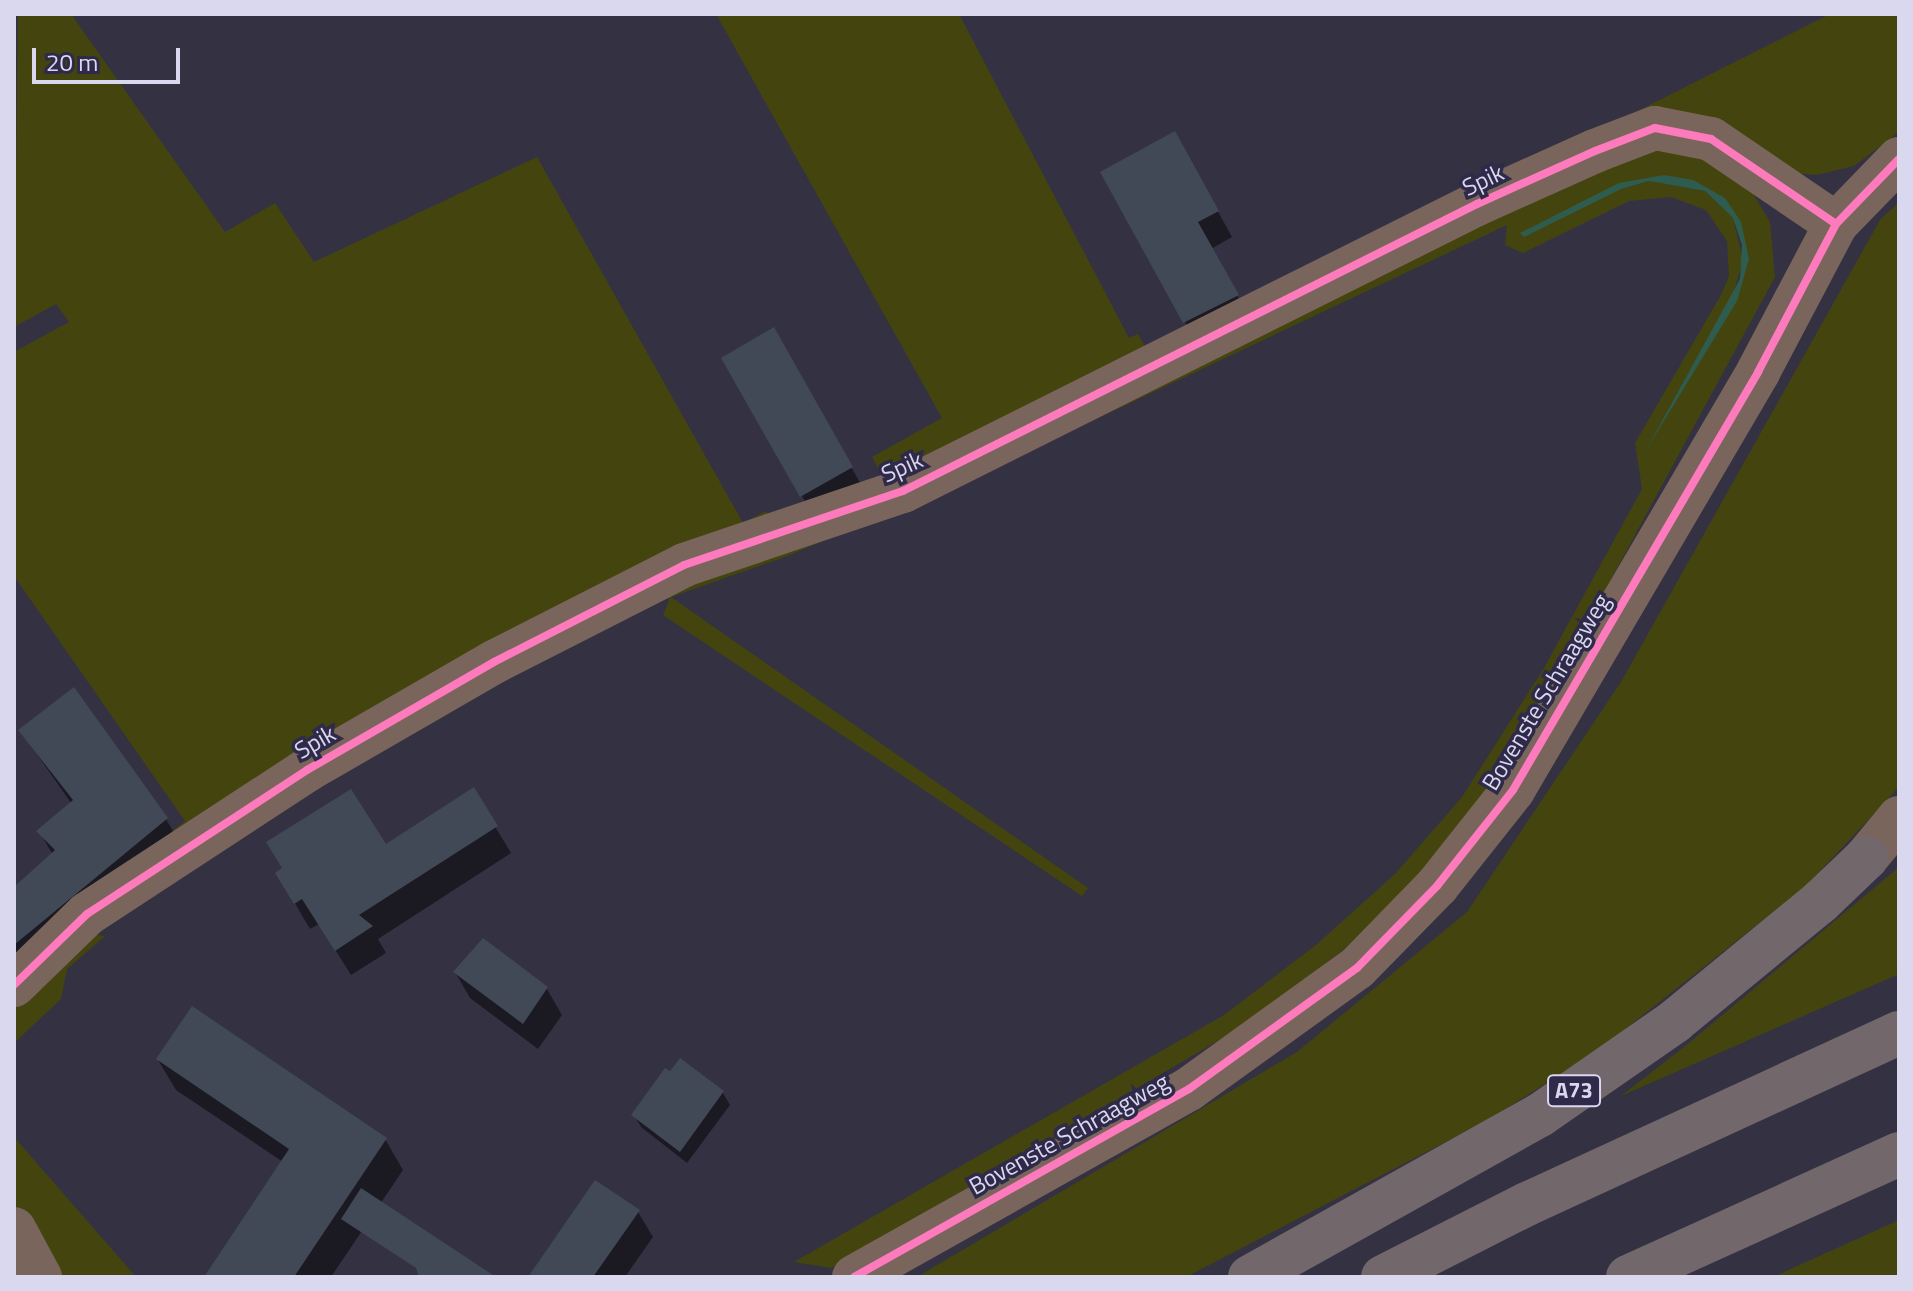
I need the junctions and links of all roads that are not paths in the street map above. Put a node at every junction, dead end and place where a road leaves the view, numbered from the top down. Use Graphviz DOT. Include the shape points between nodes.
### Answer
graph roads {
  1 [pos="1899,159"];
  2 [pos="1836,224"];
  3 [pos="1899,818"];
  4 [pos="1882,847"];
  5 [pos="14,985"];
  6 [pos="1899,1033"];
  7 [pos="1899,1154"];
  8 [pos="14,1229"];
  9 [pos="40,1277"];
  10 [pos="854,1277"];
  11 [pos="1250,1277"];
  12 [pos="1383,1277"];
  13 [pos="1628,1277"];
  1 -- 2 [label="street, Bovenste Schraagweg"];
  2 -- 5 [label="street, Spik" via="1711,139 1655,128 1595,151 1477,204 903,491 684,565 494,662 307,770 87,914"];
  2 -- 10 [label="street, Bovenste Schraagweg" via="1758,372 1513,790 1437,886 1357,968 1189,1089"];
  3 -- 4 [label="street, A73"];
  4 -- 11 [label="highway, A73" via="1675,1021 1540,1115"];
  6 -- 12 [label="highway" via="1527,1204"];
  7 -- 13 [label="highway"];
  8 -- 9 [label="street"];
}
